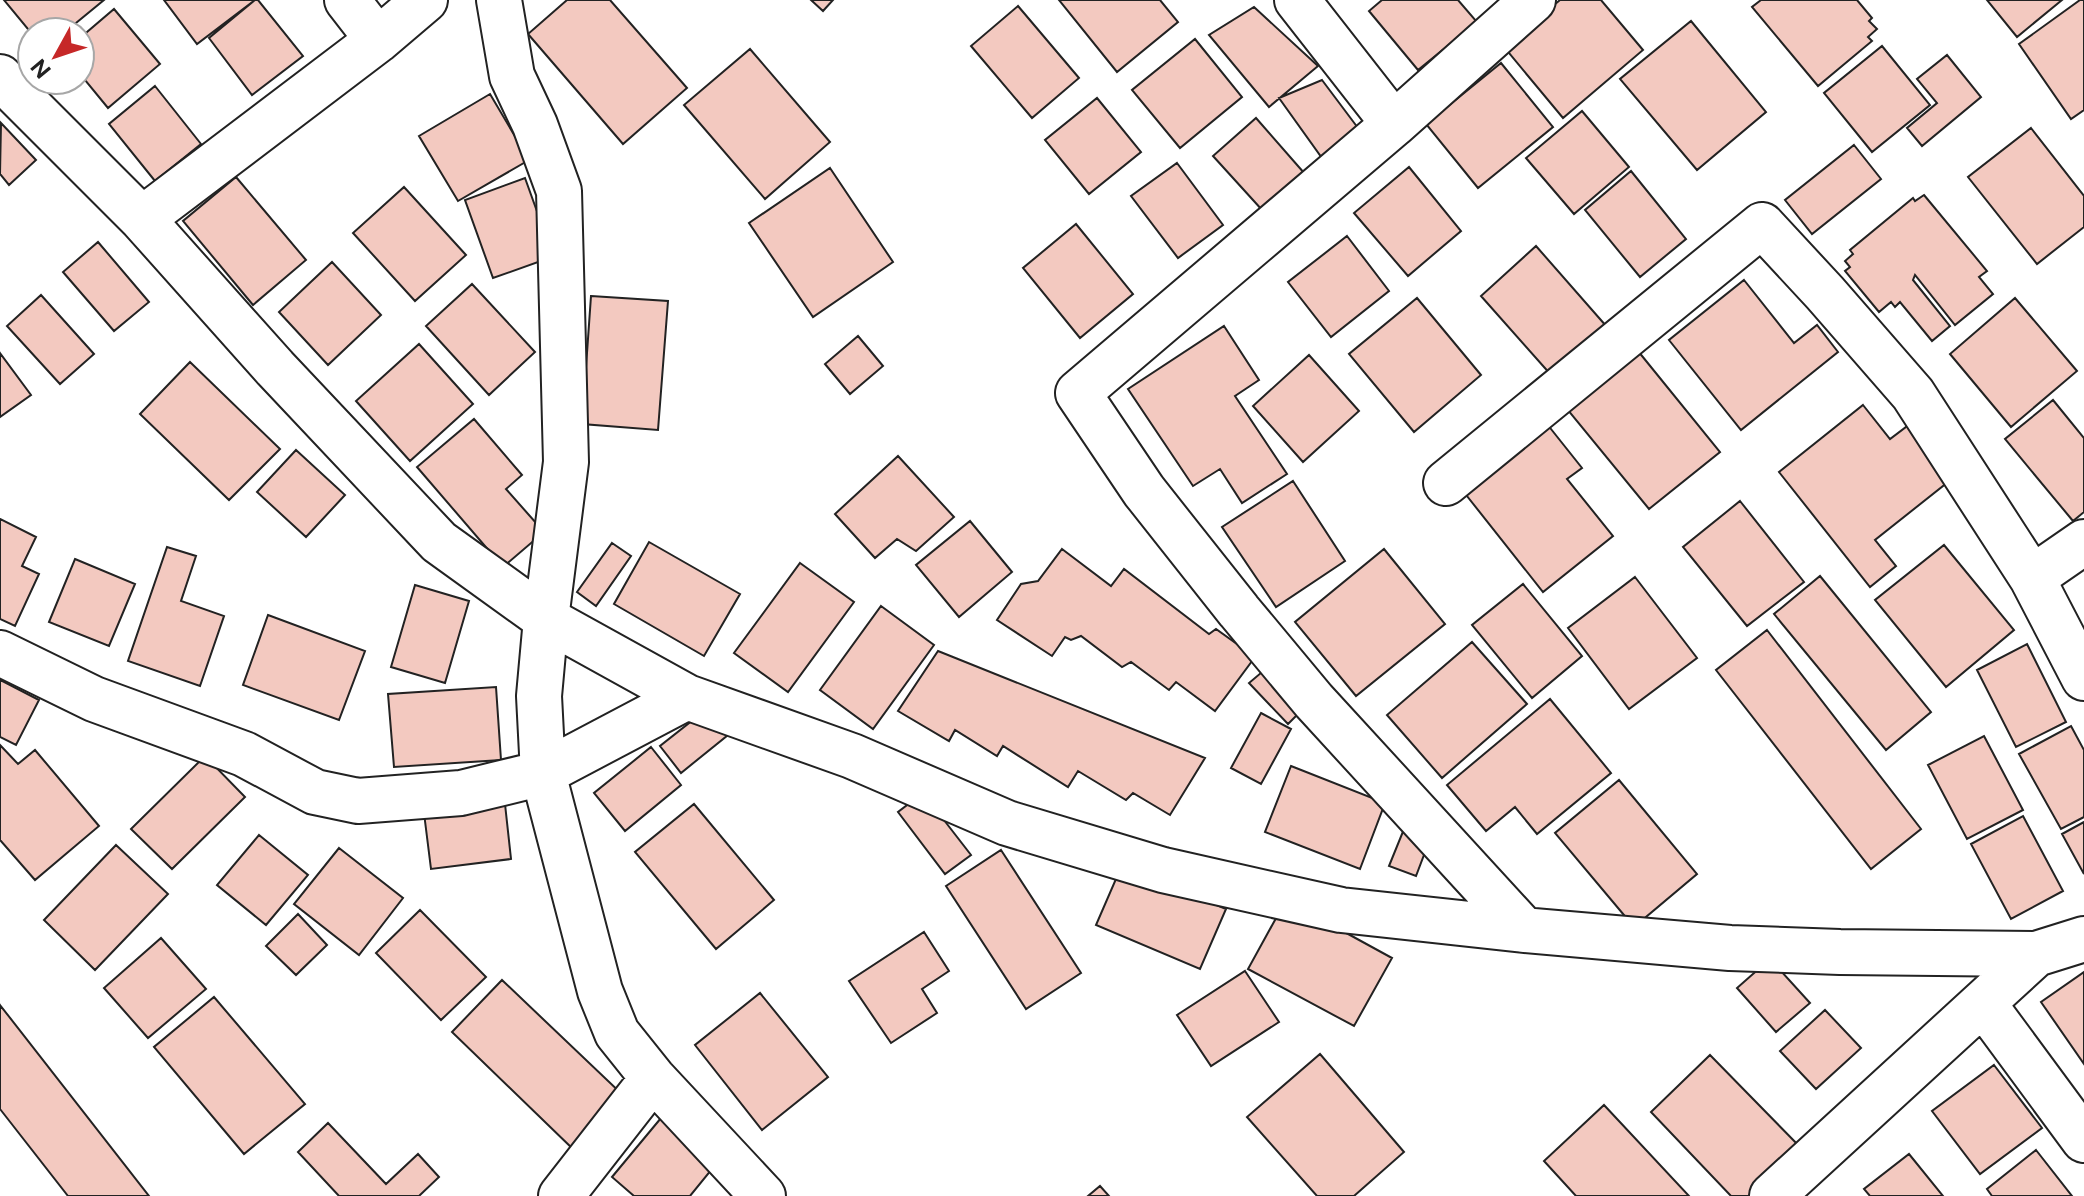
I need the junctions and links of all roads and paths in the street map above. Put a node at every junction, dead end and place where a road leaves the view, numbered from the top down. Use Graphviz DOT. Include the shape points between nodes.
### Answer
graph roads {
  1 [pos="347,0"];
  2 [pos="425,0"];
  3 [pos="499,0"];
  4 [pos="1297,0"];
  5 [pos="1533,0"];
  6 [pos="378,40"];
  7 [pos="0,77"];
  8 [pos="1394,124"];
  9 [pos="142,219"];
  10 [pos="1446,483"];
  11 [pos="2084,542"];
  12 [pos="2032,578"];
  13 [pos="546,619"];
  14 [pos="0,653"];
  15 [pos="2084,678"];
  16 [pos="687,697"];
  17 [pos="543,773"];
  18 [pos="1524,930"];
  19 [pos="2084,939"];
  20 [pos="2036,954"];
  21 [pos="1983,1003"];
  22 [pos="653,1078"];
  23 [pos="2084,1140"];
  24 [pos="561,1196"];
  25 [pos="763,1196"];
  26 [pos="1772,1196"];
  1 -- 6 [label="street"];
  2 -- 6 [label="street"];
  3 -- 13 [label="street" via="512,76 559,191 566,462"];
  4 -- 8 [label="street"];
  5 -- 8 [label="street"];
  6 -- 9 [label="street"];
  7 -- 9 [label="street"];
  8 -- 18 [label="street" via="1078,393 1144,491 1239,611 1314,701"];
  9 -- 13 [label="street" via="439,542"];
  10 -- 12 [label="street" via="1762,225 1913,394"];
  11 -- 12 [label="street"];
  12 -- 15 [label="street"];
  13 -- 16 [label="street"];
  13 -- 17 [label="street" via="539,696"];
  14 -- 17 [label="street" via="94,699 244,754 315,792 358,801 461,793"];
  16 -- 17 [label="street"];
  16 -- 18 [label="street" via="852,756 1007,823 1163,870 1341,910"];
  17 -- 22 [label="street" via="600,991 617,1033"];
  18 -- 20 [label="street" via="1730,948"];
  19 -- 20 [label="street"];
  20 -- 21 [label="street"];
  21 -- 23 [label="street"];
  21 -- 26 [label="street"];
  22 -- 24 [label="street"];
  22 -- 25 [label="street"];
}
